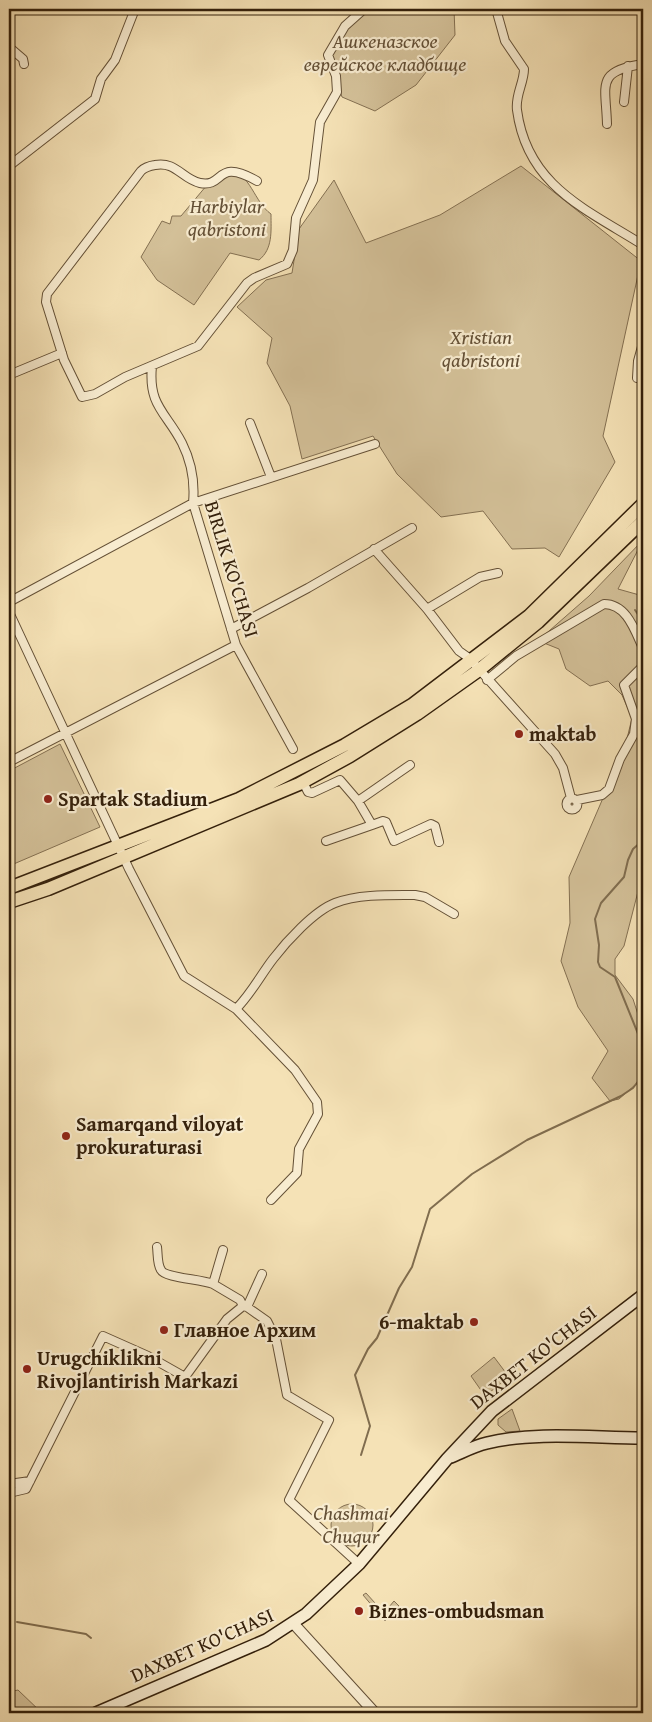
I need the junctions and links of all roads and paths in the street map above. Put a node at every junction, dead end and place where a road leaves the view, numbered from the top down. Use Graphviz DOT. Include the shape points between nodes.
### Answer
graph roads {
  1 [pos="135,9"];
  2 [pos="364,9"];
  3 [pos="496,9"];
  4 [pos="9,47"];
  5 [pos="24,64"];
  6 [pos="643,64"];
  7 [pos="628,66"];
  8 [pos="624,102"];
  9 [pos="606,124"];
  10 [pos="9,166"];
  11 [pos="257,181"];
  12 [pos="643,245"];
  13 [pos="643,343"];
  14 [pos="62,353"];
  15 [pos="152,366"];
  16 [pos="9,374"];
  17 [pos="637,378"];
  18 [pos="250,423"];
  19 [pos="375,444"];
  20 [pos="271,477"];
  21 [pos="193,503"];
  22 [pos="643,504"];
  23 [pos="643,521"];
  24 [pos="412,528"];
  25 [pos="374,549"];
  26 [pos="498,573"];
  27 [pos="9,602"];
  28 [pos="427,609"];
  29 [pos="9,612"];
  30 [pos="231,629"];
  31 [pos="236,645"];
  32 [pos="643,648"];
  33 [pos="475,666"];
  34 [pos="643,666"];
  35 [pos="487,680"];
  36 [pos="66,731"];
  37 [pos="293,749"];
  38 [pos="9,762"];
  39 [pos="410,765"];
  40 [pos="303,782"];
  41 [pos="358,801"];
  42 [pos="372,825"];
  43 [pos="326,841"];
  44 [pos="438,842"];
  45 [pos="120,847"];
  46 [pos="9,888"];
  47 [pos="9,902"];
  48 [pos="454,914"];
  49 [pos="236,1008"];
  50 [pos="272,1200"];
  51 [pos="157,1247"];
  52 [pos="223,1250"];
  53 [pos="262,1274"];
  54 [pos="213,1284"];
  55 [pos="643,1294"];
  56 [pos="245,1306"];
  57 [pos="643,1438"];
  58 [pos="447,1459"];
  59 [pos="30,1480"];
  60 [pos="9,1484"];
  61 [pos="9,1493"];
  62 [pos="359,1564"];
  63 [pos="293,1623"];
  64 [pos="96,1713"];
  65 [pos="375,1713"];
  1 -- 10 [label="street" via="115,60 101,79 95,99"];
  2 -- 15 [label="street" via="345,26 328,55 336,76 337,92 320,122 316,166 308,194 296,218 290,259 282,268 247,283 198,346"];
  3 -- 12 [label="street" via="505,41 524,69 516,98 517,110 532,161 579,206"];
  4 -- 5 [label="street" via="23,59"];
  6 -- 7 [label="street"];
  7 -- 8 [label="street"];
  7 -- 9 [label="street" via="611,75 606,82"];
  11 -- 14 [label="street" via="232,170 211,182 200,183 163,163 145,167 47,294 46,302"];
  13 -- 17 [label="street"];
  14 -- 15 [label="street" via="82,397 95,394"];
  14 -- 16 [label="street"];
  15 -- 21 [label="street, BIRLIK KO'CHASI" via="152,389 157,404 188,459"];
  18 -- 20 [label="street"];
  19 -- 20 [label="street"];
  20 -- 21 [label="street"];
  21 -- 27 [label="street"];
  21 -- 30 [label="street, BIRLIK KO'CHASI"];
  22 -- 33 [label="main road"];
  23 -- 33 [label="main road" via="538,622"];
  24 -- 25 [label="street"];
  25 -- 28 [label="street"];
  25 -- 30 [label="street"];
  26 -- 28 [label="street" via="480,576"];
  28 -- 33 [label="street"];
  29 -- 36 [label="street"];
  30 -- 31 [label="street, BIRLIK KO'CHASI"];
  31 -- 36 [label="street"];
  31 -- 37 [label="street, BIRLIK KO'CHASI"];
  32 -- 35 [label="street" via="627,617 615,606 604,604 516,656"];
  33 -- 35 [label="street"];
  33 -- 40 [label="main road" via="417,714"];
  33 -- 45 [label="main road" via="303,768 239,799"];
  34 -- 35 [label="street" via="624,685 636,726 612,783 602,795 574,799 555,754"];
  36 -- 38 [label="street"];
  36 -- 45 [label="street"];
  39 -- 41 [label="street"];
  40 -- 41 [label="street" via="312,793 340,780"];
  40 -- 45 [label="main road"];
  41 -- 42 [label="street"];
  42 -- 43 [label="street"];
  42 -- 44 [label="street" via="385,821 395,841 433,824"];
  45 -- 46 [label="main road"];
  45 -- 47 [label="main road" via="48,889"];
  45 -- 49 [label="street" via="184,976"];
  48 -- 49 [label="street" via="415,895 349,899 334,903 283,946"];
  49 -- 50 [label="street" via="295,1070 319,1108 300,1149 297,1173"];
  51 -- 54 [label="street" via="163,1274 201,1279"];
  52 -- 54 [label="street"];
  53 -- 56 [label="street"];
  54 -- 56 [label="street"];
  55 -- 58 [label="main road, DAXBET KO'CHASI" via="495,1408"];
  56 -- 59 [label="street" via="228,1319 185,1377 104,1336"];
  56 -- 62 [label="street" via="267,1321 276,1339 287,1395 329,1420 290,1500"];
  57 -- 58 [label="main road" via="507,1439 478,1446"];
  58 -- 62 [label="main road, DAXBET KO'CHASI"];
  59 -- 60 [label="street"];
  59 -- 61 [label="street" via="26,1490"];
  62 -- 63 [label="main road, DAXBET KO'CHASI" via="327,1596"];
  63 -- 64 [label="main road, DAXBET KO'CHASI" via="256,1644"];
  63 -- 65 [label="street"];
}
